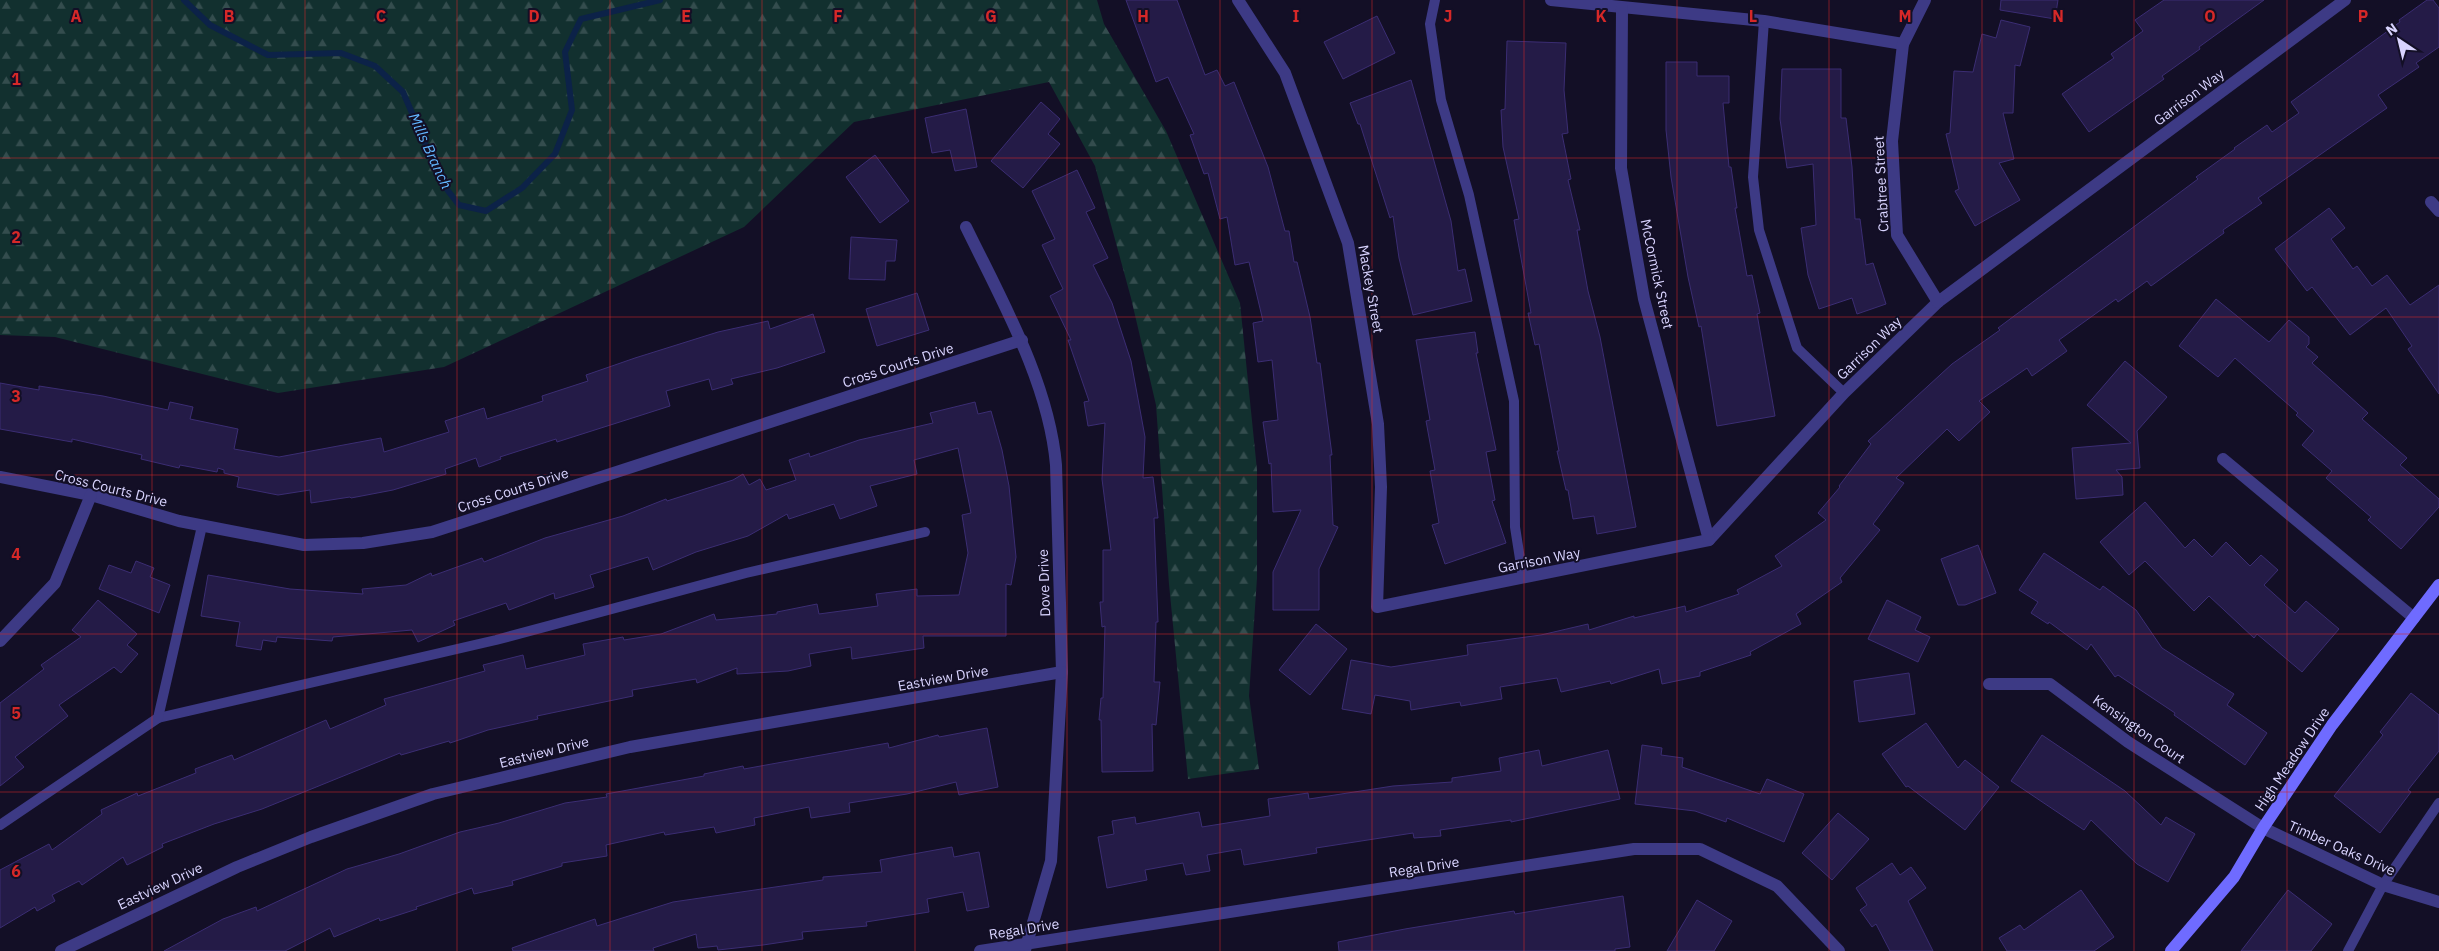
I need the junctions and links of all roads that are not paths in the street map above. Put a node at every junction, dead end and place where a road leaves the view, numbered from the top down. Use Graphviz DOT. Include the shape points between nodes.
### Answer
graph roads {
  1 [pos="1238,0"];
  2 [pos="1435,0"];
  3 [pos="1551,0"];
  4 [pos="1924,0"];
  5 [pos="2345,0"];
  6 [pos="1622,8"];
  7 [pos="1764,22"];
  8 [pos="1903,44"];
  9 [pos="966,228"];
  10 [pos="1938,302"];
  11 [pos="1022,340"];
  12 [pos="1844,393"];
  13 [pos="2223,459"];
  14 [pos="0,477"];
  15 [pos="91,495"];
  16 [pos="202,526"];
  17 [pos="925,532"];
  18 [pos="1709,540"];
  19 [pos="1523,578"];
  20 [pos="2439,585"];
  21 [pos="1377,607"];
  22 [pos="2414,618"];
  23 [pos="2,635"];
  24 [pos="1062,672"];
  25 [pos="1989,684"];
  26 [pos="158,718"];
  27 [pos="2439,803"];
  28 [pos="0,825"];
  29 [pos="2263,828"];
  30 [pos="2383,885"];
  31 [pos="2439,902"];
  32 [pos="1026,948"];
  33 [pos="61,951"];
  34 [pos="980,951"];
  35 [pos="1839,951"];
  36 [pos="2171,951"];
  37 [pos="2348,951"];
  1 -- 21 [label="street, Mackey Street" via="1285,73 1348,243 1378,424 1381,487"];
  2 -- 19 [label="lane" via="1430,24 1441,100 1469,196 1514,400 1515,527"];
  3 -- 6 [label="street"];
  4 -- 8 [label="street, Crabtree Street"];
  5 -- 10 [label="street, Garrison Way"];
  6 -- 7 [label="street"];
  6 -- 18 [label="street, McCormick Street" via="1621,168 1644,299"];
  7 -- 8 [label="street"];
  7 -- 12 [label="lane" via="1753,177 1759,230 1797,348"];
  8 -- 10 [label="street, Crabtree Street" via="1892,141 1897,234"];
  9 -- 11 [label="street, Dove Drive"];
  10 -- 12 [label="street, Garrison Way"];
  11 -- 16 [label="street, Cross Courts Drive" via="432,532 364,543 304,545"];
  11 -- 24 [label="street, Dove Drive" via="1054,436"];
  12 -- 18 [label="street, Garrison Way"];
  13 -- 22 [label="street"];
  14 -- 15 [label="street, Cross Courts Drive"];
  15 -- 16 [label="street, Cross Courts Drive"];
  15 -- 23 [label="street" via="55,583"];
  16 -- 26 [label="lane"];
  17 -- 26 [label="lane" via="746,573 496,640"];
  18 -- 19 [label="street, Garrison Way"];
  19 -- 21 [label="street, Garrison Way"];
  20 -- 22 [label="street, High Meadow Drive"];
  22 -- 29 [label="street, High Meadow Drive" via="2332,725"];
  24 -- 32 [label="street, Dove Drive" via="1051,862"];
  24 -- 33 [label="street, Eastview Drive" via="630,747 433,794 237,867"];
  25 -- 29 [label="street, Kensington Court" via="2050,684 2128,742"];
  26 -- 28 [label="lane"];
  27 -- 30 [label="lane"];
  29 -- 30 [label="street, Timber Oaks Drive"];
  29 -- 36 [label="street, High Meadow Drive" via="2234,877"];
  30 -- 31 [label="street, Timber Oaks Drive"];
  30 -- 37 [label="lane"];
  32 -- 34 [label="street, Regal Drive"];
  32 -- 35 [label="street, Regal Drive" via="1634,849 1700,849 1777,886"];
}
